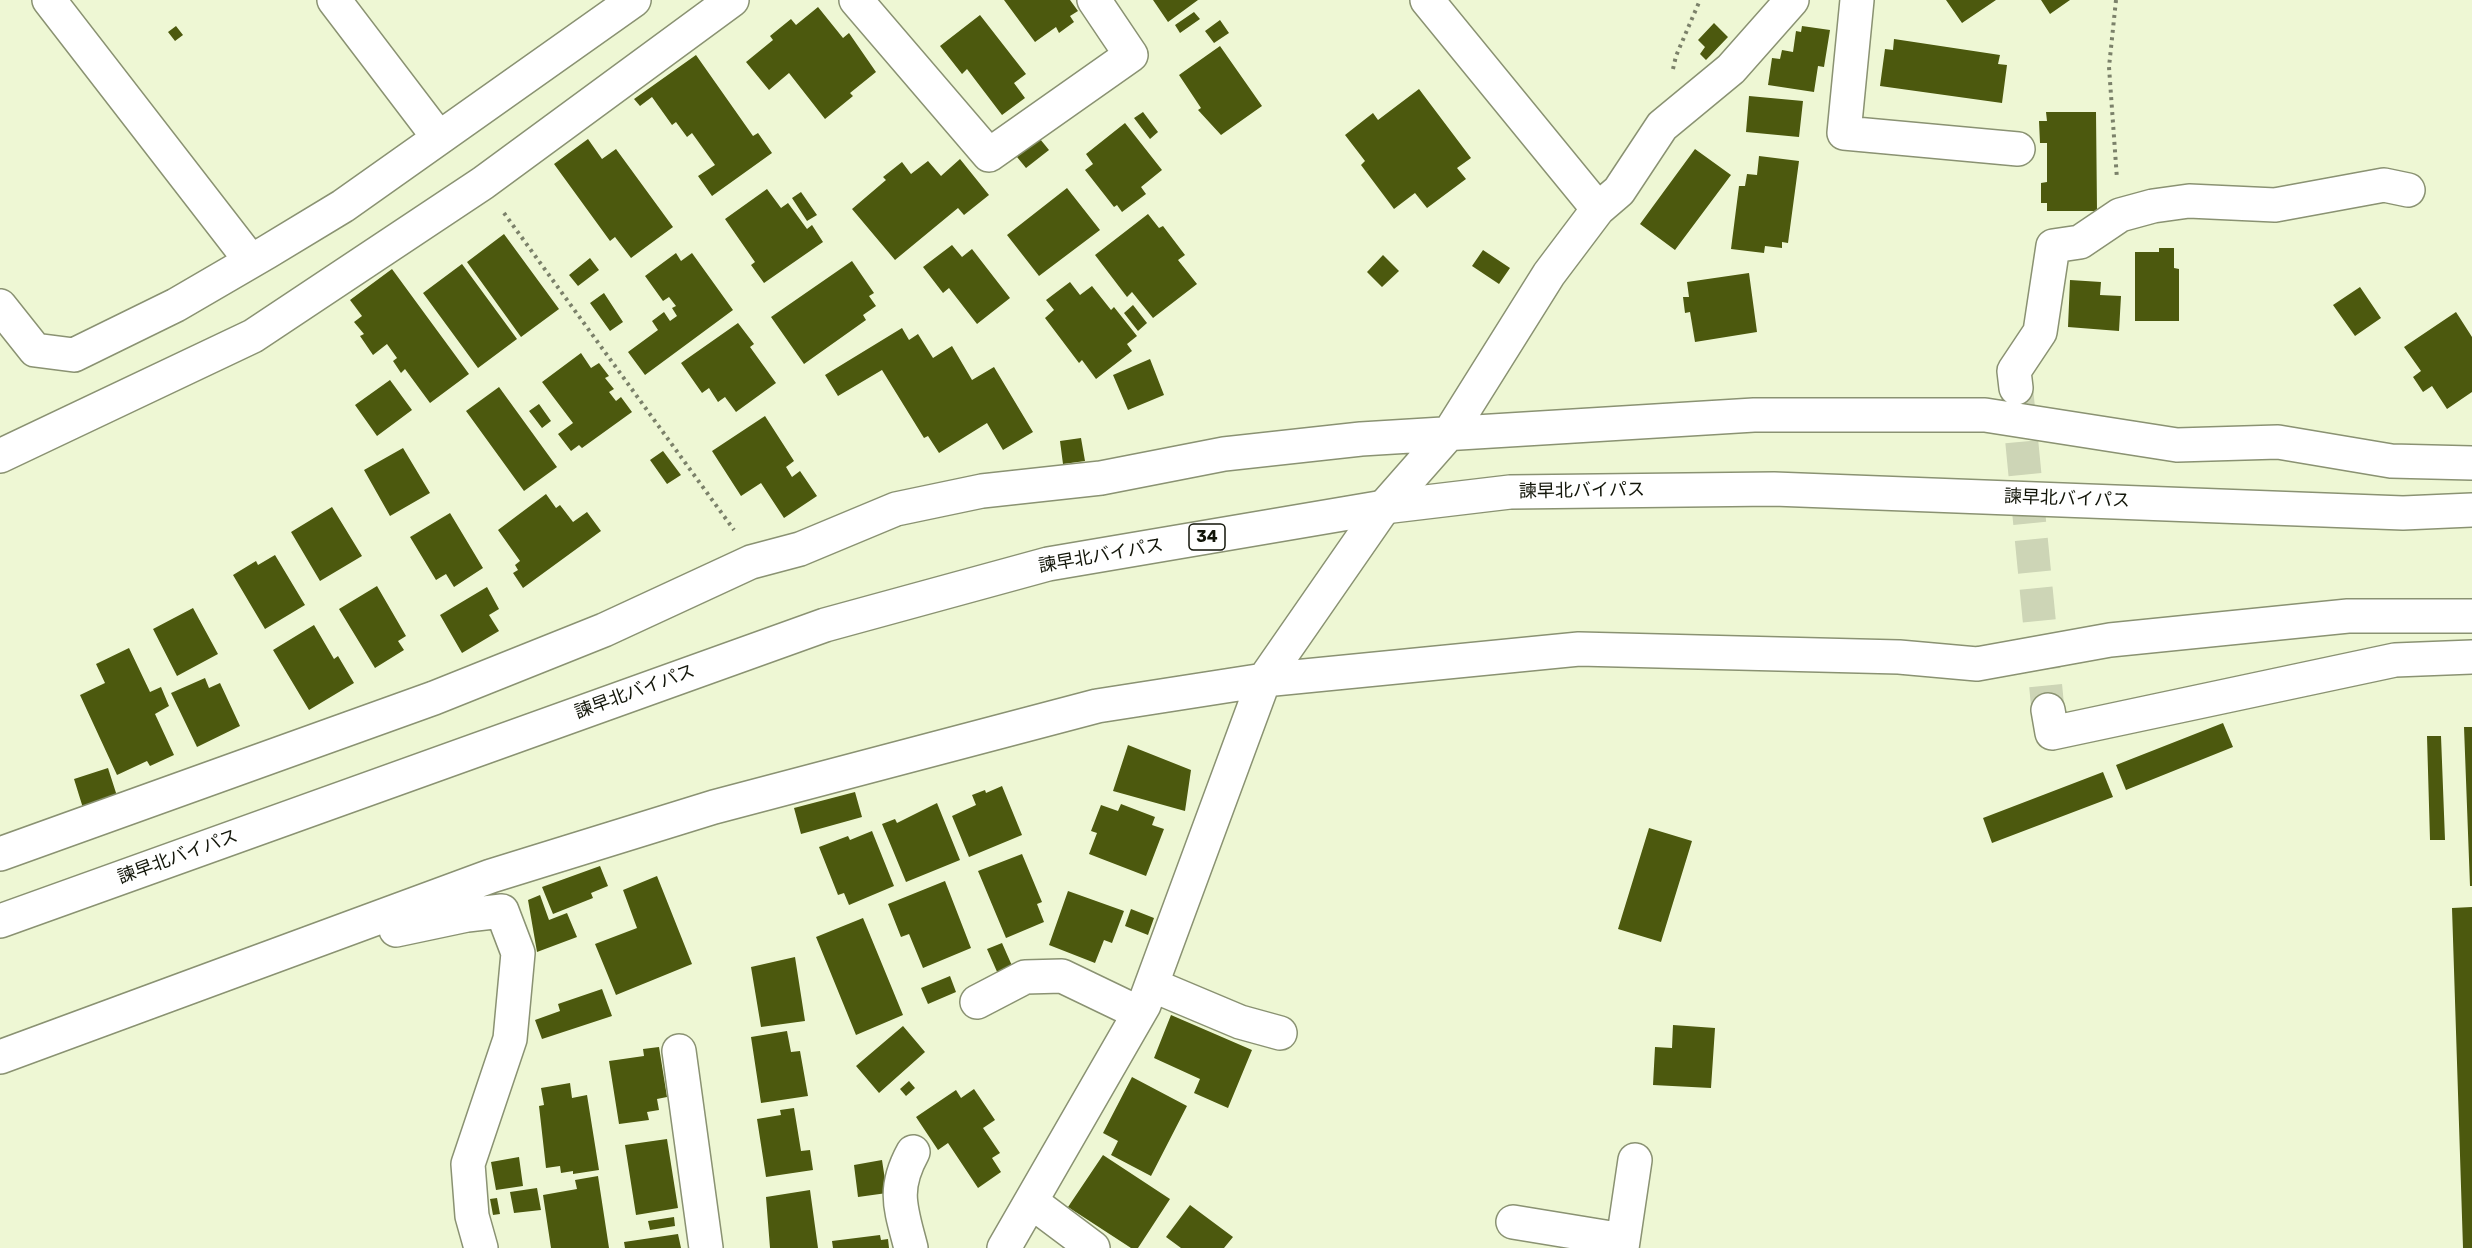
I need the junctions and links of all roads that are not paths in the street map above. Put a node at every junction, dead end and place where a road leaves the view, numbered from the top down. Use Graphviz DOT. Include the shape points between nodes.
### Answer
graph roads {
  1 [pos="49,0"];
  2 [pos="334,0"];
  3 [pos="732,0"];
  4 [pos="856,0"];
  5 [pos="1094,0"];
  6 [pos="1427,0"];
  7 [pos="1792,0"];
  8 [pos="1857,0"];
  9 [pos="613,6"];
  10 [pos="439,138"];
  11 [pos="2018,149"];
  12 [pos="2408,190"];
  13 [pos="1598,209"];
  14 [pos="250,261"];
  15 [pos="0,306"];
  16 [pos="2016,388"];
  17 [pos="1450,432"];
  18 [pos="0,456"];
  19 [pos="2472,463"];
  20 [pos="1384,507"];
  21 [pos="2472,510"];
  22 [pos="2472,616"];
  23 [pos="2472,657"];
  24 [pos="1264,680"];
  25 [pos="2048,710"];
  26 [pos="0,854"];
  27 [pos="0,921"];
  28 [pos="368,924"];
  29 [pos="1145,999"];
  30 [pos="977,1002"];
  31 [pos="1280,1033"];
  32 [pos="679,1051"];
  33 [pos="0,1058"];
  34 [pos="913,1152"];
  35 [pos="1635,1160"];
  36 [pos="1033,1203"];
  37 [pos="1513,1222"];
  38 [pos="1623,1244"];
  39 [pos="481,1248"];
  40 [pos="705,1248"];
  41 [pos="911,1248"];
  42 [pos="1004,1248"];
  43 [pos="1093,1248"];
  1 -- 14 [label="main road"];
  2 -- 10 [label="main road"];
  3 -- 18 [label="main road" via="483,183 253,336"];
  4 -- 5 [label="main road" via="989,155 1131,56"];
  6 -- 13 [label="main road"];
  7 -- 13 [label="main road" via="1731,69 1662,126 1619,191"];
  8 -- 11 [label="main road" via="1844,133"];
  9 -- 10 [label="main road"];
  10 -- 14 [label="main road" via="342,206"];
  12 -- 16 [label="main road" via="2384,185 2275,205 2189,201 2120,215 2080,242 2053,246 2040,332 2014,371"];
  13 -- 17 [label="main road" via="1549,274"];
  14 -- 15 [label="main road" via="176,305 74,355 35,350"];
  17 -- 19 [label="main road" via="1754,415 1985,416 2177,445 2278,442 2391,461"];
  17 -- 20 [label="main road"];
  17 -- 26 [label="main road" via="1224,454 896,509 800,549 751,562 604,630 434,698"];
  20 -- 21 [label="main road, 諫早北バイパス / 34" via="1510,492 1774,489 2403,513"];
  20 -- 24 [label="main road"];
  20 -- 27 [label="main road, 諫早北バイパス / 34" via="1048,564 825,625"];
  22 -- 24 [label="main road" via="2336,617 2110,639 1977,664 1899,657 1579,649"];
  23 -- 25 [label="main road" via="2396,660 2052,733"];
  24 -- 28 [label="main road" via="1097,706 882,761 714,807 491,876"];
  24 -- 29 [label="main road"];
  28 -- 33 [label="main road"];
  28 -- 39 [label="main road" via="399,930 502,911 518,952 510,1039 468,1164 472,1216"];
  29 -- 30 [label="main road" via="1062,976 1025,976"];
  29 -- 31 [label="main road"];
  29 -- 36 [label="main road"];
  32 -- 40 [label="main road"];
  34 -- 41 [label="main road" via="902,1172 900,1204"];
  35 -- 38 [label="main road"];
  36 -- 42 [label="main road"];
  36 -- 43 [label="main road"];
  37 -- 38 [label="main road"];
}
